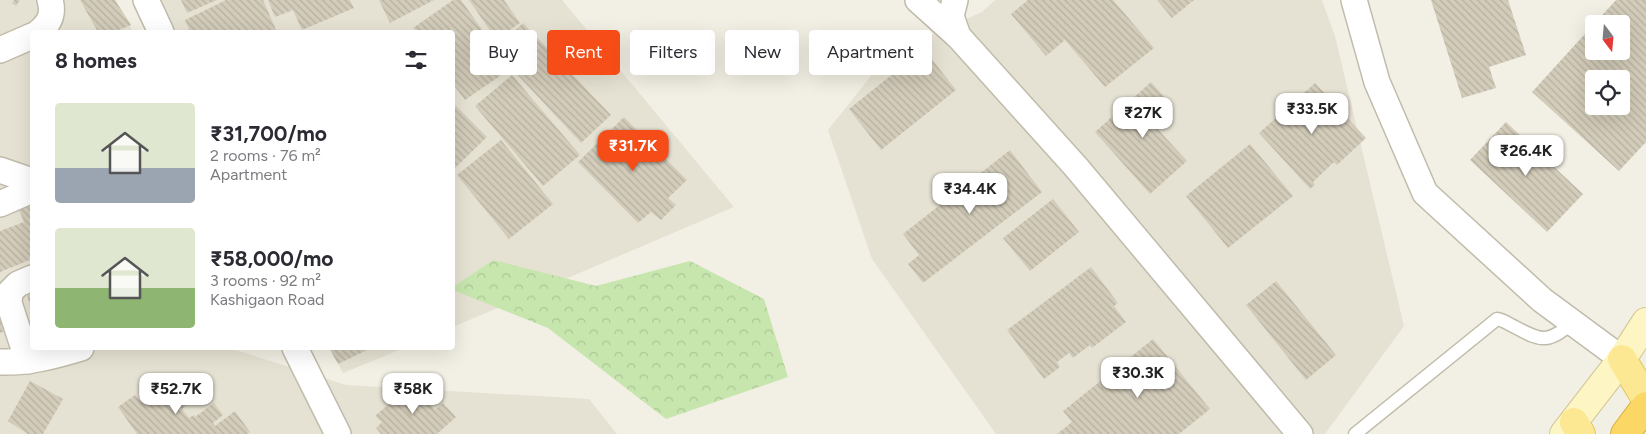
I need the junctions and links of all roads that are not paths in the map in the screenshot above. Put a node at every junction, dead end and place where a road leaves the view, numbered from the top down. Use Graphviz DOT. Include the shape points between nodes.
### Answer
graph roads {
  1 [pos="50,0"];
  2 [pos="146,0"];
  3 [pos="918,0"];
  4 [pos="955,0"];
  5 [pos="1354,0"];
  6 [pos="42,30"];
  7 [pos="160,30"];
  8 [pos="958,36"];
  9 [pos="30,37"];
  10 [pos="0,50"];
  11 [pos="0,170"];
  12 [pos="30,180"];
  13 [pos="30,191"];
  14 [pos="0,204"];
  15 [pos="30,279"];
  16 [pos="1574,322"];
  17 [pos="1646,322"];
  18 [pos="74,350"];
  19 [pos="296,350"];
  20 [pos="1622,359"];
  21 [pos="28,361"];
  22 [pos="0,362"];
  23 [pos="1646,399"];
  24 [pos="1646,406"];
  25 [pos="1573,430"];
  26 [pos="338,434"];
  27 [pos="1300,434"];
  28 [pos="1355,434"];
  29 [pos="1625,434"];
  1 -- 6 [label="street" via="53,10 48,25"];
  2 -- 7 [label="street"];
  3 -- 8 [label="street"];
  4 -- 8 [label="street" via="952,16"];
  5 -- 16 [label="street" via="1377,82 1425,192 1542,300"];
  8 -- 27 [label="street" via="1076,167"];
  9 -- 10 [label="street"];
  11 -- 12 [label="street"];
  13 -- 14 [label="street"];
  15 -- 21 [label="street" via="10,292 9,303"];
  16 -- 20 [label="street"];
  16 -- 28 [label="lane" via="1546,340 1497,319"];
  17 -- 20 [label="main road"];
  18 -- 21 [label="street"];
  19 -- 26 [label="street"];
  20 -- 23 [label="main road"];
  20 -- 25 [label="main road"];
  21 -- 22 [label="street"];
  24 -- 29 [label="highway"];
}
